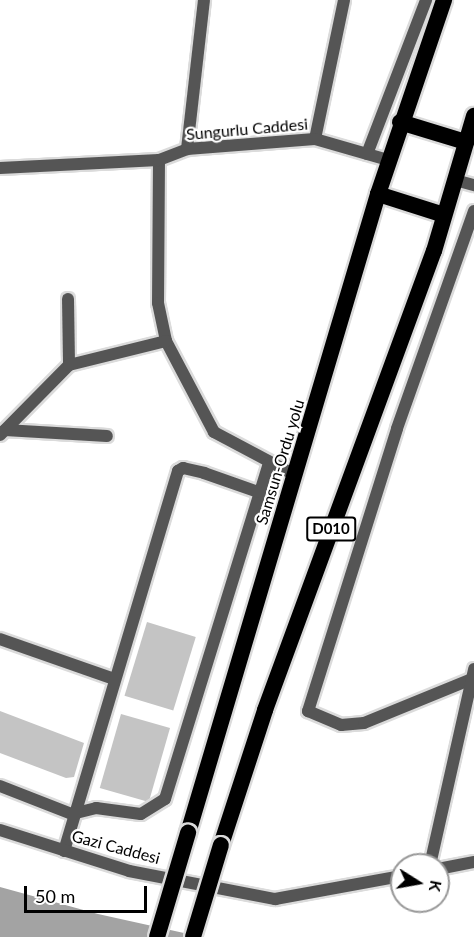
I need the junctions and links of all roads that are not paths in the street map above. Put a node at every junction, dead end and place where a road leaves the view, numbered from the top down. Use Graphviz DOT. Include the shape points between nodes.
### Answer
graph roads {
  1 [pos="204,0"];
  2 [pos="344,0"];
  3 [pos="426,0"];
  4 [pos="444,0"];
  5 [pos="474,116"];
  6 [pos="400,122"];
  7 [pos="315,139"];
  8 [pos="470,142"];
  9 [pos="188,149"];
  10 [pos="367,154"];
  11 [pos="159,160"];
  12 [pos="388,160"];
  13 [pos="0,168"];
  14 [pos="455,180"];
  15 [pos="474,185"];
  16 [pos="378,194"];
  17 [pos="474,211"];
  18 [pos="444,215"];
  19 [pos="68,299"];
  20 [pos="166,341"];
  21 [pos="69,365"];
  22 [pos="2,432"];
  23 [pos="107,436"];
  24 [pos="269,464"];
  25 [pos="295,475"];
  26 [pos="258,492"];
  27 [pos="0,639"];
  28 [pos="473,675"];
  29 [pos="114,679"];
  30 [pos="0,786"];
  31 [pos="72,814"];
  32 [pos="0,830"];
  33 [pos="64,850"];
  34 [pos="433,853"];
  35 [pos="474,862"];
  36 [pos="450,867"];
  37 [pos="390,878"];
  38 [pos="157,937"];
  39 [pos="193,937"];
  1 -- 9 [label="street"];
  2 -- 7 [label="street"];
  3 -- 10 [label="street"];
  4 -- 6 [label="highway, Samsun-Ordu yolu / D010"];
  5 -- 8 [label="highway, D010"];
  6 -- 8 [label="highway"];
  6 -- 12 [label="highway, Samsun-Ordu yolu / D010"];
  7 -- 9 [label="street, Sungurlu Caddesi"];
  7 -- 10 [label="street, Sungurlu Caddesi"];
  8 -- 14 [label="highway, D010"];
  9 -- 11 [label="street, Sungurlu Caddesi"];
  10 -- 12 [label="street, Sungurlu Caddesi"];
  11 -- 13 [label="street, Sungurlu Caddesi"];
  11 -- 20 [label="street" via="158,303"];
  12 -- 16 [label="highway, Samsun-Ordu yolu / D010"];
  14 -- 15 [label="street"];
  14 -- 18 [label="highway, D010"];
  16 -- 18 [label="highway"];
  16 -- 25 [label="highway, Samsun-Ordu yolu / D010"];
  17 -- 28 [label="street" via="397,429 308,711 341,725 364,723"];
  18 -- 39 [label="highway, D010, bridge" via="265,710"];
  19 -- 21 [label="street"];
  20 -- 21 [label="street"];
  20 -- 24 [label="street" via="214,432"];
  21 -- 22 [label="street"];
  22 -- 23 [label="street"];
  24 -- 25 [label="street"];
  24 -- 26 [label="street"];
  25 -- 38 [label="highway, Samsun-Ordu yolu / D010, bridge"];
  26 -- 29 [label="street" via="204,473 183,468 178,471"];
  26 -- 31 [label="street" via="165,798 141,814 96,808"];
  27 -- 29 [label="street"];
  28 -- 34 [label="street"];
  29 -- 31 [label="street"];
  30 -- 31 [label="street"];
  31 -- 33 [label="street"];
  32 -- 33 [label="street, Gazi Caddesi"];
  33 -- 37 [label="street, Gazi Caddesi" via="129,871 275,899"];
  35 -- 36 [label="street"];
}
